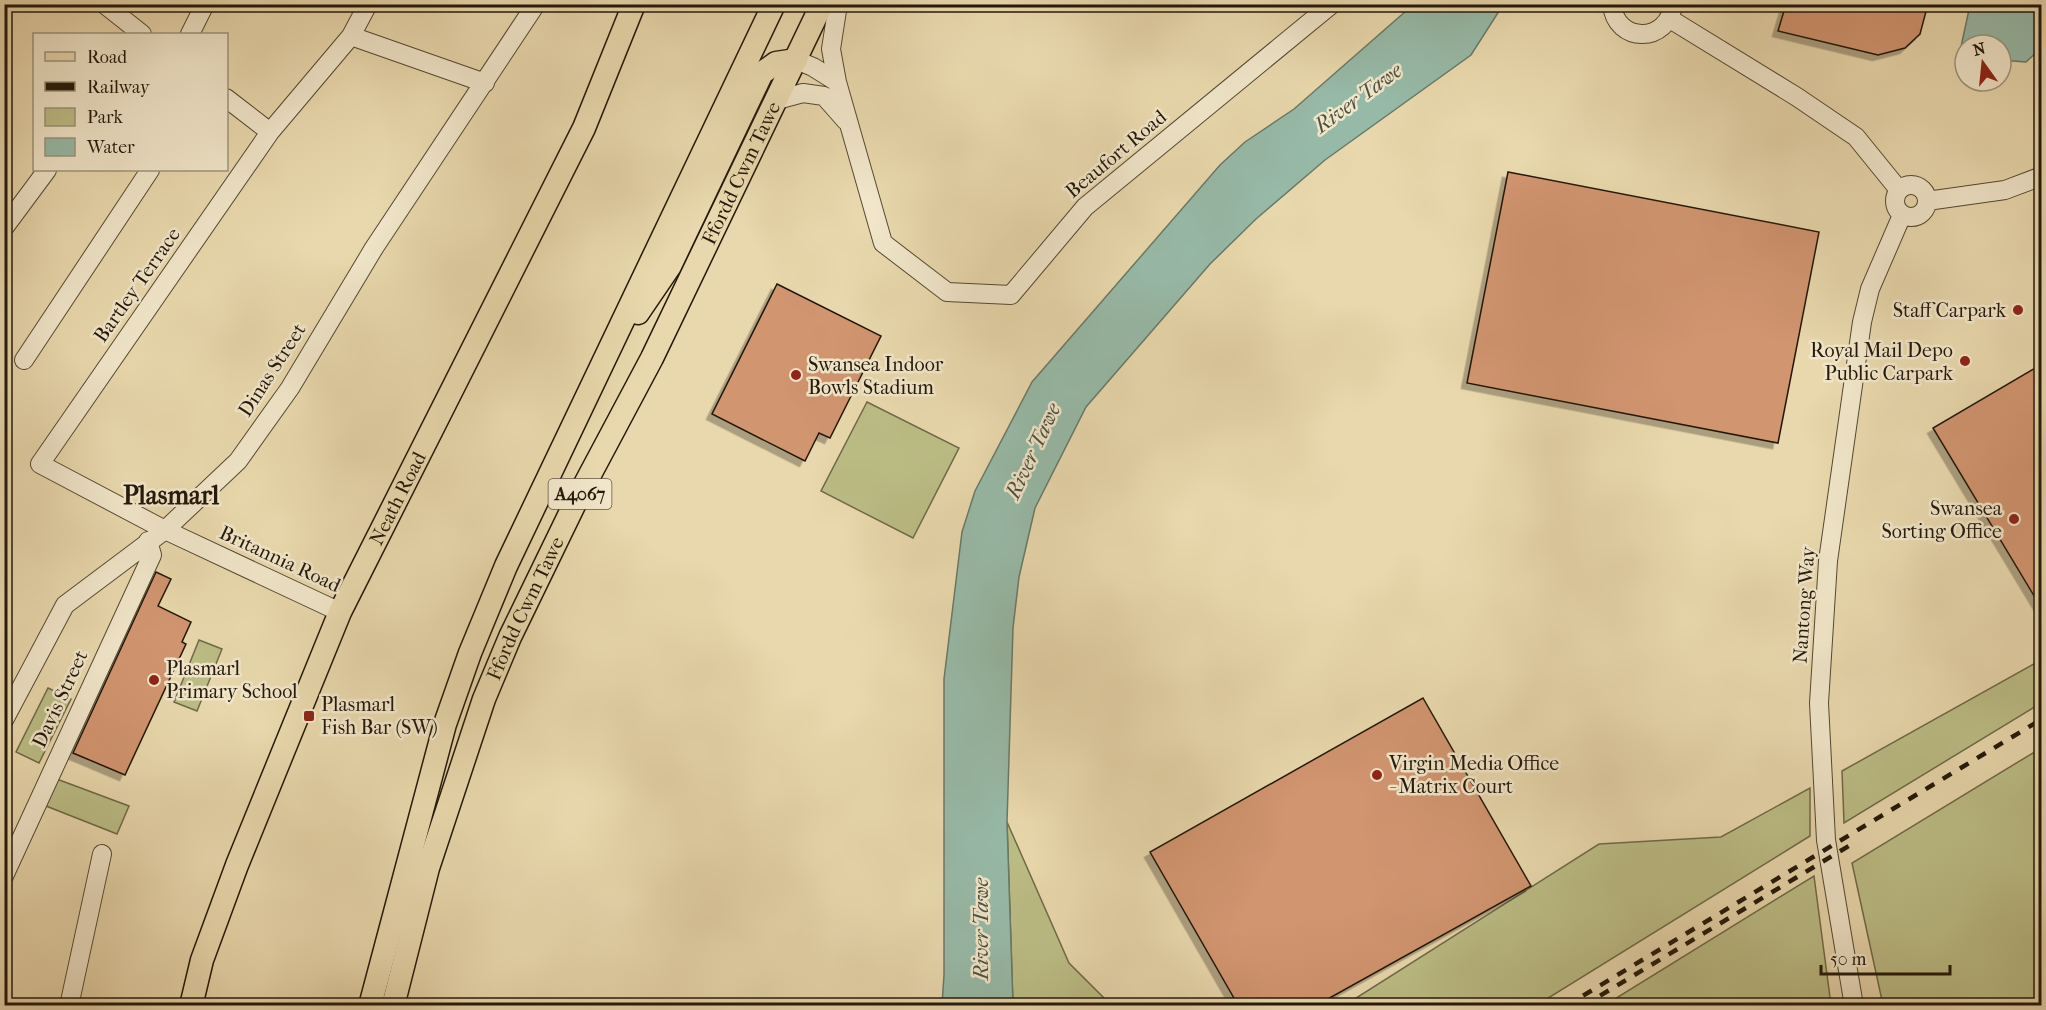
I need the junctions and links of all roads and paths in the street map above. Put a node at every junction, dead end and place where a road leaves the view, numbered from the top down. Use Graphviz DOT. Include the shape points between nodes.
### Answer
graph roads {
  1 [pos="205,4"];
  2 [pos="368,4"];
  3 [pos="536,4"];
  4 [pos="634,4"];
  5 [pos="774,4"];
  6 [pos="822,4"];
  7 [pos="838,4"];
  8 [pos="1332,4"];
  9 [pos="1612,4"];
  10 [pos="111,6"];
  11 [pos="1672,12"];
  12 [pos="141,33"];
  13 [pos="190,33"];
  14 [pos="351,36"];
  15 [pos="796,60"];
  16 [pos="837,82"];
  17 [pos="485,83"];
  18 [pos="228,100"];
  19 [pos="777,100"];
  20 [pos="849,124"];
  21 [pos="270,132"];
  22 [pos="46,171"];
  23 [pos="149,171"];
  24 [pos="2042,176"];
  25 [pos="1899,190"];
  26 [pos="1928,201"];
  27 [pos="1902,215"];
  28 [pos="4,228"];
  29 [pos="24,360"];
  30 [pos="595,376"];
  31 [pos="40,464"];
  32 [pos="165,530"];
  33 [pos="148,542"];
  34 [pos="340,612"];
  35 [pos="4,720"];
  36 [pos="102,854"];
  37 [pos="4,876"];
  38 [pos="69,1005"];
  39 [pos="191,1005"];
  40 [pos="370,1005"];
  41 [pos="393,1005"];
  42 [pos="1854,1005"];
  1 -- 13 [label="street"];
  2 -- 14 [label="street, Bartley Terrace"];
  3 -- 17 [label="street, Dinas Street"];
  4 -- 34 [label="main road, Neath Road" via="584,128"];
  5 -- 30 [label="main road, Ffordd Cwm Tawe / A4067"];
  6 -- 15 [label="main road, Ffordd Cwm Tawe / A4067"];
  7 -- 16 [label="street, Beaufort Road" via="831,49"];
  8 -- 20 [label="street, Beaufort Road" via="1085,207 1011,296 947,292 883,243"];
  9 -- 11 [label="street" via="1621,27 1638,35 1657,32"];
  10 -- 12 [label="street"];
  11 -- 25 [label="street" via="1856,137"];
  14 -- 17 [label="street"];
  14 -- 21 [label="street, Bartley Terrace"];
  15 -- 16 [label="street"];
  15 -- 19 [label="main road, Ffordd Cwm Tawe / A4067"];
  15 -- 30 [label="main road" via="776,63 762,73 670,266"];
  16 -- 20 [label="street, Beaufort Road"];
  17 -- 32 [label="street, Dinas Street" via="374,248 284,397 238,460"];
  18 -- 21 [label="street"];
  19 -- 20 [label="street, Beaufort Road" via="803,93 824,96"];
  19 -- 41 [label="main road, Ffordd Cwm Tawe / A4067" via="510,637 484,699 428,868"];
  21 -- 31 [label="street, Bartley Terrace"];
  22 -- 28 [label="street"];
  23 -- 29 [label="street"];
  24 -- 26 [label="street" via="2005,190"];
  25 -- 26 [label="street" via="1917,186"];
  25 -- 27 [label="street" via="1895,201"];
  26 -- 27 [label="street" via="1916,217"];
  27 -- 42 [label="street, Nantong Way" via="1870,289 1862,322 1828,561 1819,703 1826,840"];
  30 -- 40 [label="main road, Ffordd Cwm Tawe / A4067" via="470,653 445,724"];
  31 -- 32 [label="street, Britannia Road"];
  32 -- 33 [label="street, Dinas Street"];
  32 -- 34 [label="street, Britannia Road"];
  33 -- 35 [label="street, Dinas Street" via="65,605"];
  33 -- 37 [label="street, Davis Street" via="152,555"];
  34 -- 39 [label="main road, Neath Road" via="237,865 202,960"];
  36 -- 38 [label="street"];
}
